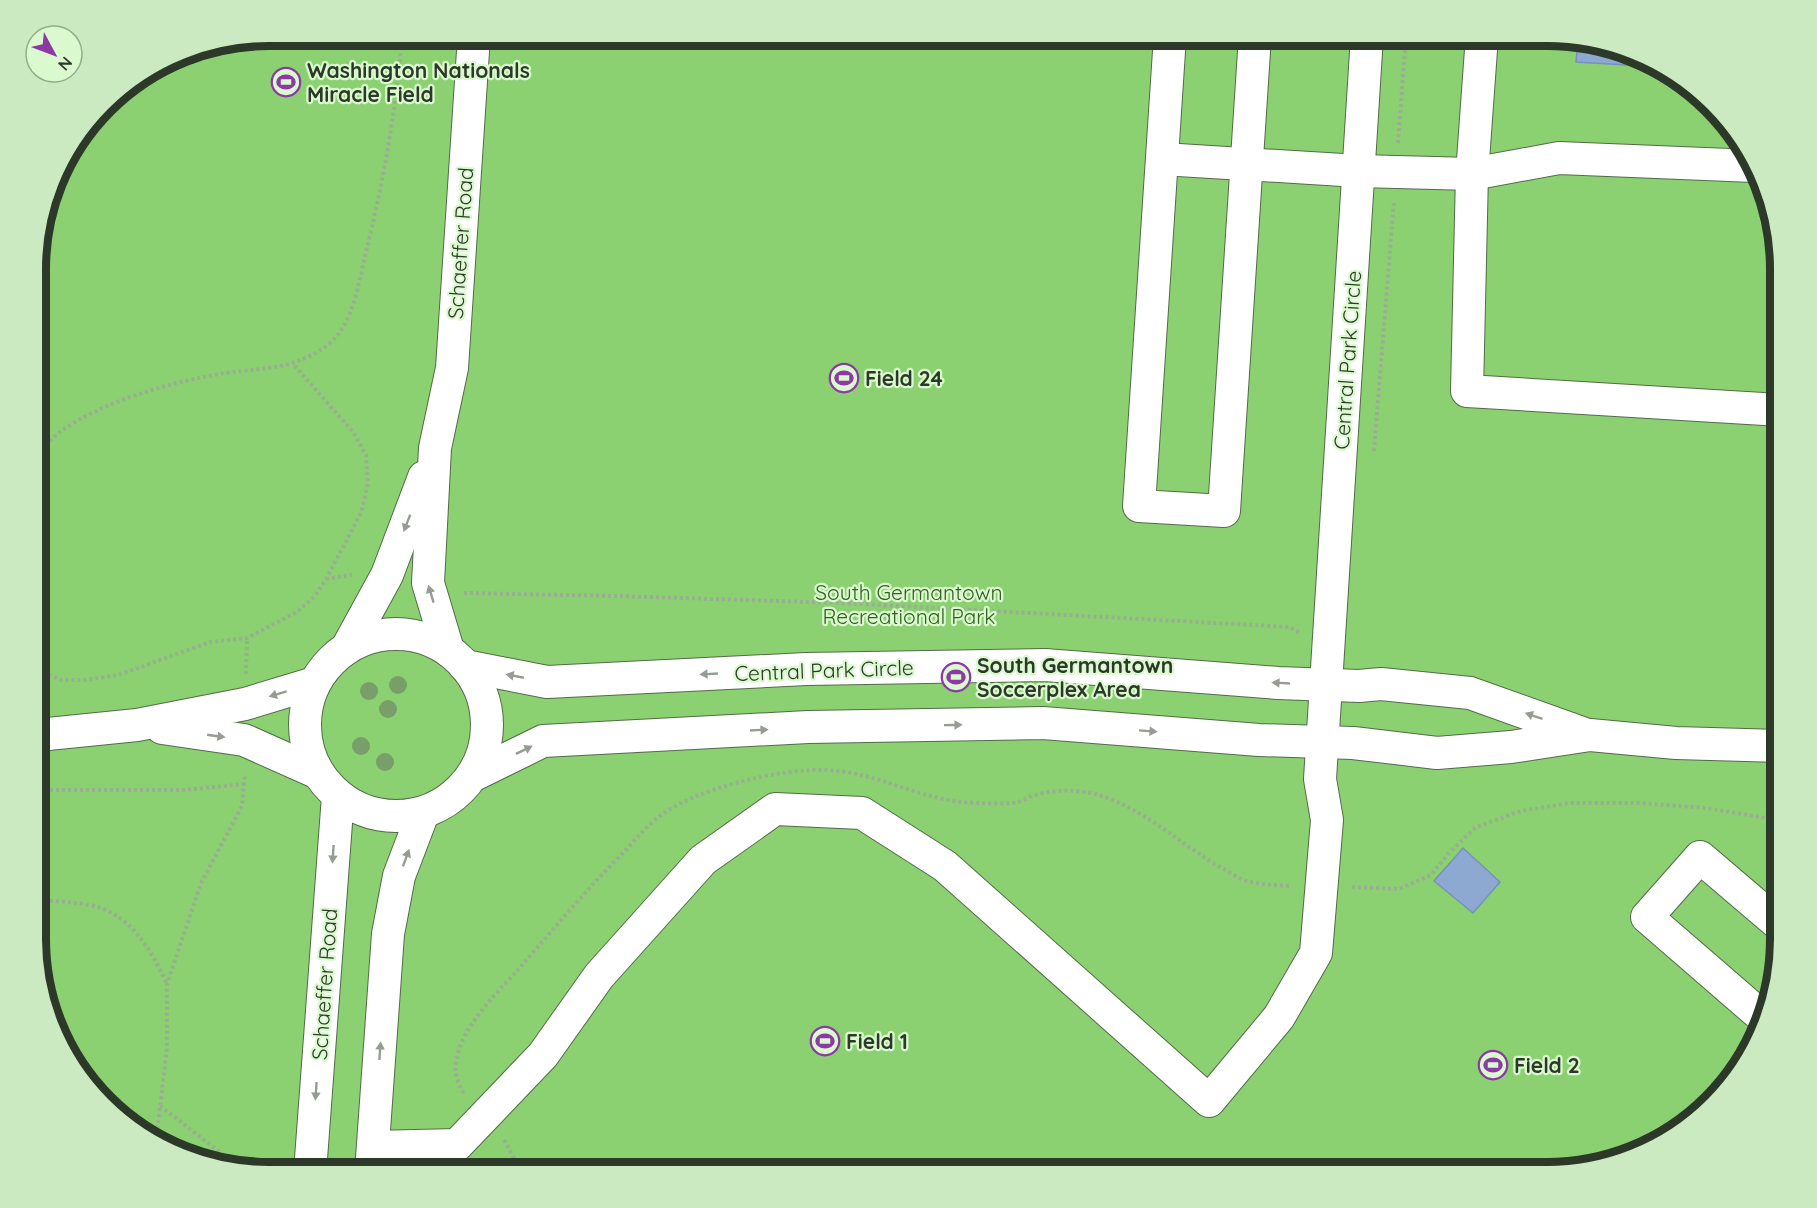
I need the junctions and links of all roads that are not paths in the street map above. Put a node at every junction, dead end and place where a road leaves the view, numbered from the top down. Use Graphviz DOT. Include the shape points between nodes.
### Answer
graph roads {
  1 [pos="473,46"];
  2 [pos="1169,46"];
  3 [pos="1254,46"];
  4 [pos="1366,46"];
  5 [pos="1481,46"];
  6 [pos="1162,159"];
  7 [pos="1247,164"];
  8 [pos="1745,166"];
  9 [pos="1359,171"];
  10 [pos="1472,174"];
  11 [pos="1770,409"];
  12 [pos="435,448"];
  13 [pos="347,648"];
  14 [pos="457,658"];
  15 [pos="311,684"];
  16 [pos="1327,684"];
  17 [pos="137,725"];
  18 [pos="47,734"];
  19 [pos="1590,735"];
  20 [pos="1323,742"];
  21 [pos="1770,746"];
  22 [pos="472,776"];
  23 [pos="328,785"];
  24 [pos="423,813"];
  25 [pos="1770,917"];
  26 [pos="1758,1013"];
  27 [pos="372,1159"];
  28 [pos="310,1162"];
  1 -- 12 [label="street, Schaeffer Road" via="452,368"];
  2 -- 6 [label="street"];
  3 -- 7 [label="street"];
  4 -- 9 [label="street, Central Park Circle"];
  5 -- 10 [label="street"];
  6 -- 7 [label="street"];
  6 -- 7 [label="street" via="1139,506 1181,509 1224,511"];
  7 -- 9 [label="street"];
  8 -- 10 [label="street" via="1559,158"];
  9 -- 10 [label="street"];
  9 -- 16 [label="street, Central Park Circle"];
  10 -- 11 [label="street" via="1467,391"];
  12 -- 13 [label="street, Schaeffer Road, one-way" via="387,575"];
  14 -- 12 [label="street, Schaeffer Road, one-way" via="428,583"];
  13 -- 14 [label="street" via="371,637 399,634 423,638"];
  13 -- 15 [label="street"];
  16 -- 14 [label="street, Central Park Circle, one-way" via="1045,665 806,669 547,682"];
  14 -- 22 [label="street" via="480,689 488,720 484,751"];
  15 -- 17 [label="street, one-way" via="245,704"];
  15 -- 23 [label="street" via="305,720 307,747"];
  19 -- 16 [label="street, Central Park Circle, one-way" via="1470,693 1380,684"];
  16 -- 20 [label="street, Central Park Circle"];
  17 -- 18 [label="street"];
  17 -- 23 [label="street, one-way" via="244,740"];
  19 -- 20 [label="street, Central Park Circle" via="1437,753"];
  19 -- 21 [label="street, Central Park Circle" via="1676,744"];
  22 -- 20 [label="street, Central Park Circle, one-way" via="543,741 808,727 1043,723"];
  20 -- 27 [label="street" via="1320,779 1327,820 1316,953 1279,1017 1209,1101 945,866 862,813 775,808 703,860 599,976 543,1055 457,1145"];
  22 -- 24 [label="street" via="447,801"];
  23 -- 24 [label="street" via="369,813"];
  23 -- 28 [label="street, Schaeffer Road, one-way"];
  27 -- 24 [label="street, one-way" via="388,934 399,876"];
  25 -- 26 [label="street" via="1700,857 1647,917"];
}
